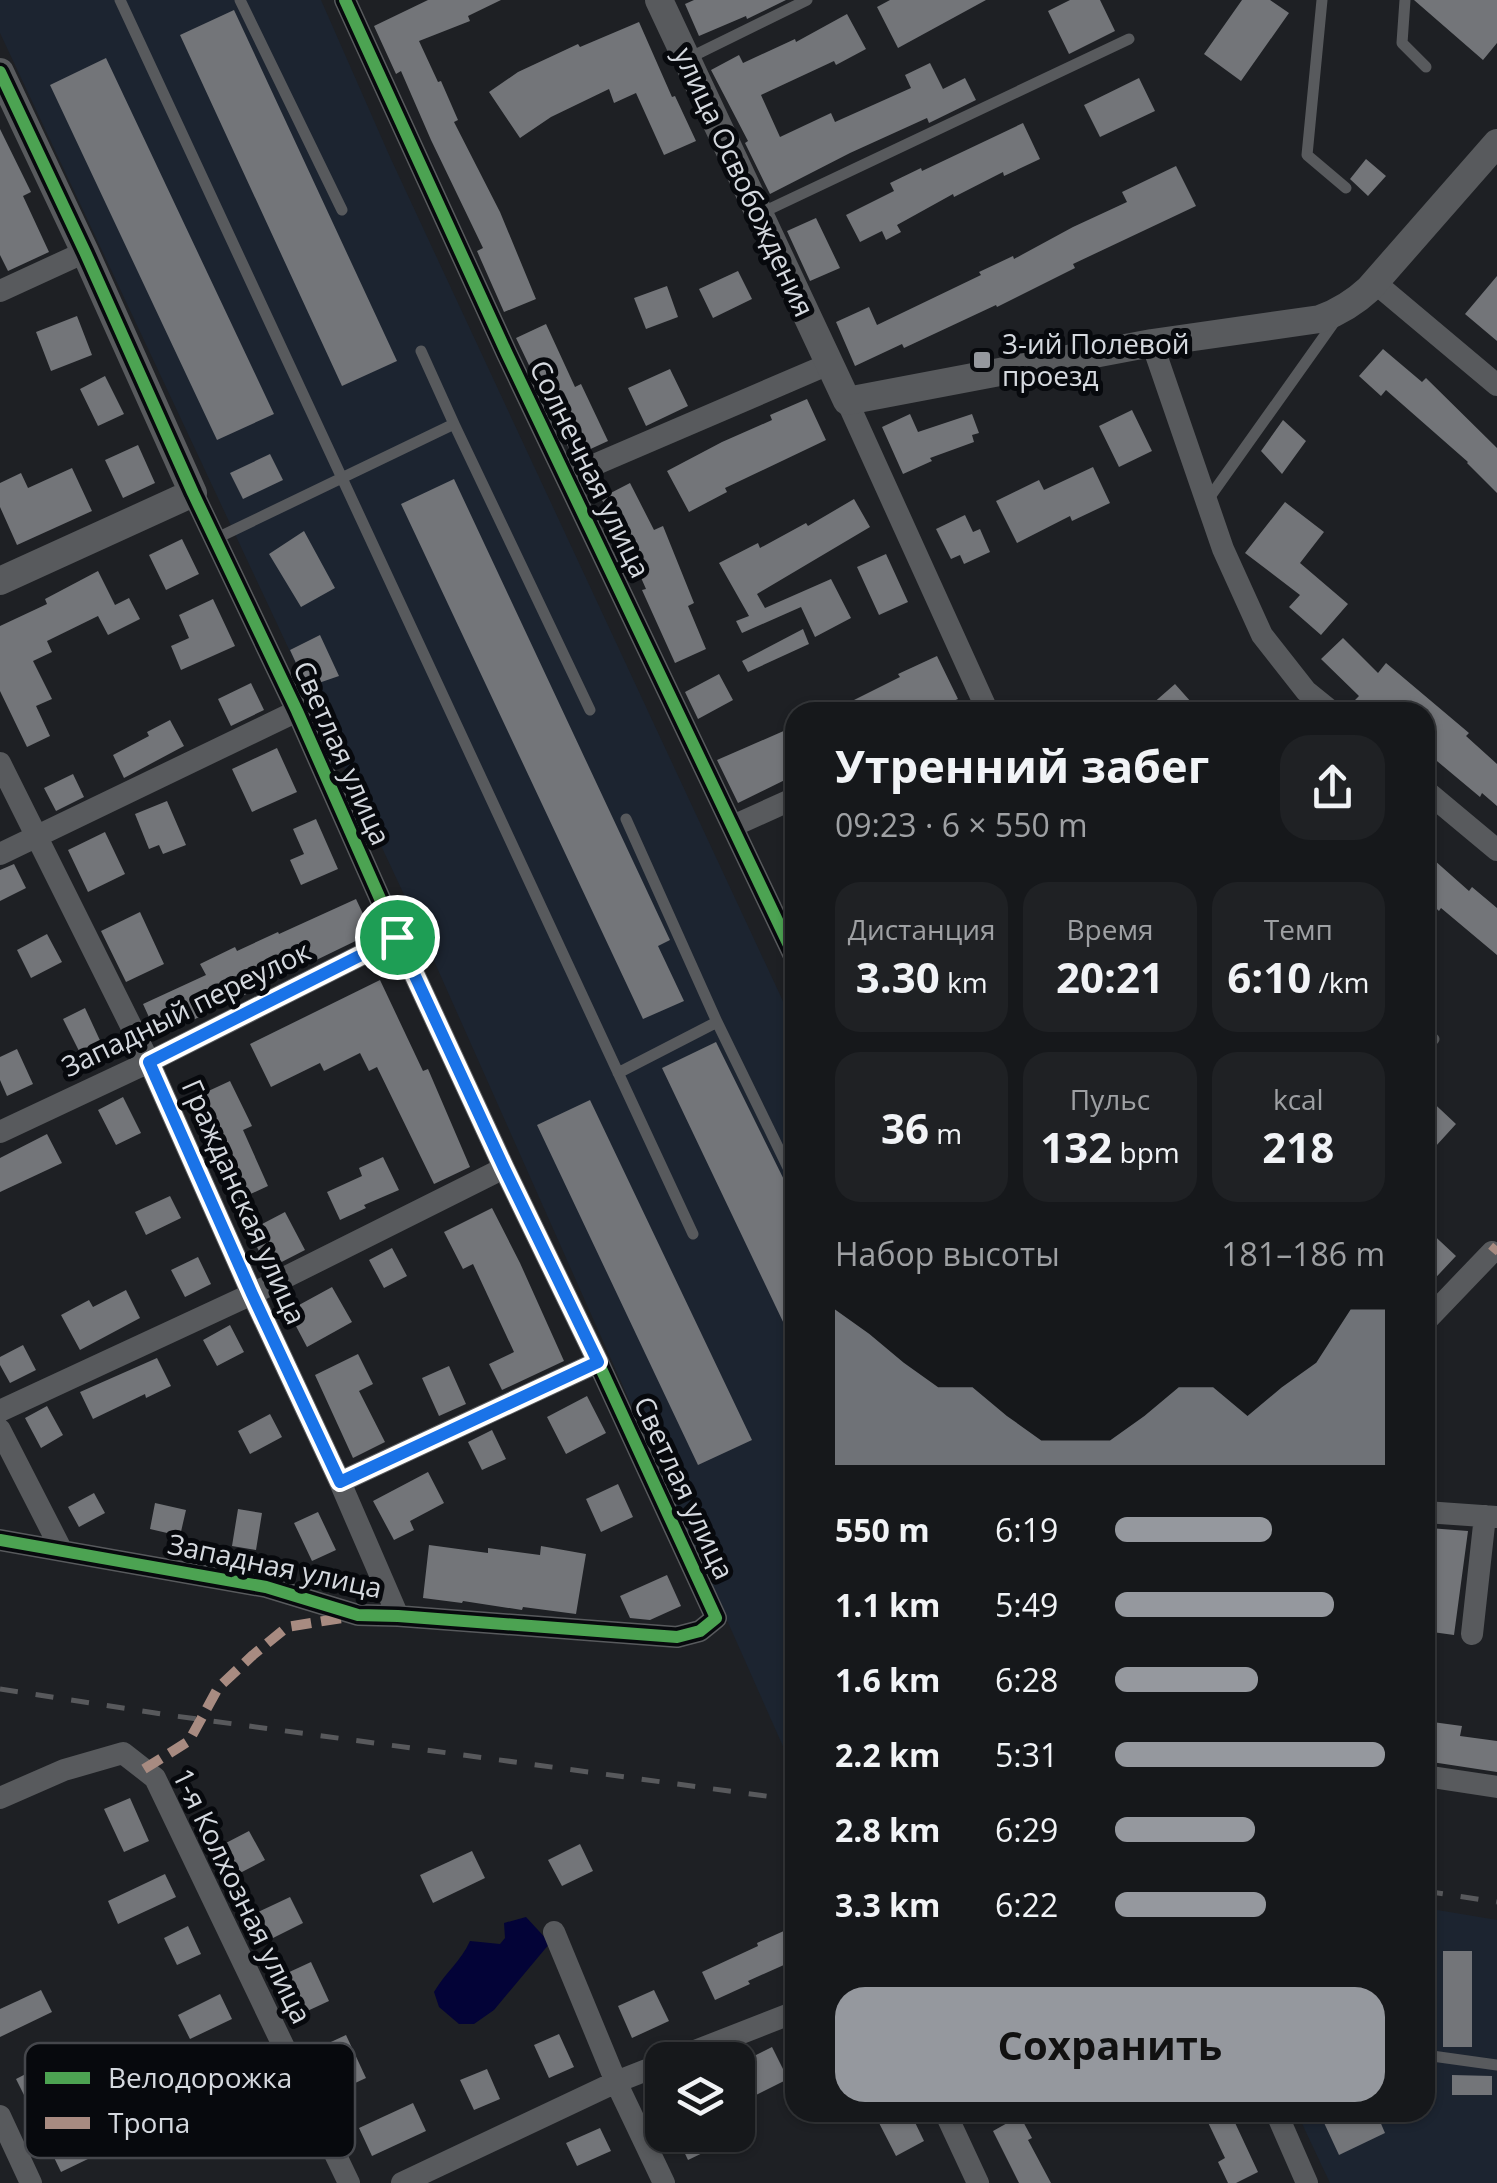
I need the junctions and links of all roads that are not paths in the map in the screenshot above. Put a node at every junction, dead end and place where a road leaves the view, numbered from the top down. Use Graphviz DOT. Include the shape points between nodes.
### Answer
graph roads {
  1 [pos="120,0"];
  2 [pos="240,0"];
  3 [pos="345,0"];
  4 [pos="659,0"];
  5 [pos="806,0"];
  6 [pos="1322,0"];
  7 [pos="1405,0"];
  8 [pos="1128,38"];
  9 [pos="686,59"];
  10 [pos="1426,67"];
  11 [pos="0,72"];
  12 [pos="1497,142"];
  13 [pos="1346,188"];
  14 [pos="342,210"];
  15 [pos="760,214"];
  16 [pos="84,252"];
  17 [pos="1378,279"];
  18 [pos="0,291"];
  19 [pos="1344,309"];
  20 [pos="1152,343"];
  21 [pos="421,350"];
  22 [pos="830,364"];
  23 [pos="1497,385"];
  24 [pos="847,401"];
  25 [pos="454,424"];
  26 [pos="566,477"];
  27 [pos="341,478"];
  28 [pos="193,494"];
  29 [pos="1207,501"];
  30 [pos="215,538"];
  31 [pos="0,581"];
  32 [pos="983,702"];
  33 [pos="1320,702"];
  34 [pos="590,710"];
  35 [pos="296,711"];
  36 [pos="0,763"];
  37 [pos="1435,798"];
  38 [pos="785,803"];
  39 [pos="626,819"];
  40 [pos="733,826"];
  41 [pos="35,837"];
  42 [pos="1497,850"];
  43 [pos="0,854"];
  44 [pos="397,937"];
  45 [pos="785,937"];
  46 [pos="717,1022"];
  47 [pos="149,1062"];
  48 [pos="618,1072"];
  49 [pos="0,1132"];
  50 [pos="785,1161"];
  51 [pos="504,1168"];
  52 [pos="694,1234"];
  53 [pos="1492,1252"];
  54 [pos="252,1294"];
  55 [pos="1435,1312"];
  56 [pos="598,1362"];
  57 [pos="0,1411"];
  58 [pos="0,1430"];
  59 [pos="340,1482"];
  60 [pos="1435,1513"];
  61 [pos="1491,1517"];
  62 [pos="0,1540"];
  63 [pos="61,1549"];
  64 [pos="398,1616"];
  65 [pos="716,1618"];
  66 [pos="1472,1634"];
  67 [pos="1435,1778"];
  68 [pos="1497,1787"];
  69 [pos="0,1798"];
  70 [pos="554,1932"];
  71 [pos="785,2016"];
  72 [pos="718,2042"];
  73 [pos="282,2043"];
  74 [pos="1435,2057"];
  75 [pos="1497,2066"];
  76 [pos="645,2071"];
  77 [pos="616,2082"];
  78 [pos="0,2116"];
  79 [pos="949,2122"];
  80 [pos="1280,2122"];
  81 [pos="337,2158"];
  82 [pos="32,2183"];
  83 [pos="349,2183"];
  84 [pos="402,2183"];
  85 [pos="664,2183"];
  86 [pos="978,2183"];
  87 [pos="1307,2183"];
  1 -- 27 [label="lane"];
  2 -- 14 [label="lane"];
  3 -- 26 [label="street, Солнечная улица"];
  4 -- 9 [label="street, улица Освобождения"];
  5 -- 9 [label="lane"];
  6 -- 13 [label="lane" via="1306,155"];
  7 -- 10 [label="lane" via="1402,43"];
  8 -- 15 [label="lane"];
  9 -- 15 [label="street, улица Освобождения"];
  11 -- 16 [label="street, Светлая улица"];
  12 -- 17 [label="street"];
  15 -- 22 [label="street, улица Освобождения"];
  16 -- 18 [label="street"];
  16 -- 28 [label="street, Светлая улица"];
  17 -- 19 [label="street"];
  17 -- 23 [label="street"];
  19 -- 20 [label="street" via="1320,319"];
  19 -- 29 [label="lane"];
  20 -- 24 [label="street"];
  20 -- 29 [label="street"];
  21 -- 25 [label="lane"];
  22 -- 24 [label="street, улица Освобождения"];
  22 -- 26 [label="street"];
  24 -- 32 [label="street, улица Освобождения"];
  25 -- 27 [label="lane"];
  25 -- 34 [label="lane"];
  26 -- 40 [label="street, Солнечная улица"];
  27 -- 30 [label="lane"];
  27 -- 48 [label="lane"];
  28 -- 30 [label="street, Светлая улица"];
  28 -- 31 [label="street"];
  29 -- 33 [label="street" via="1262,634"];
  30 -- 35 [label="street, Светлая улица"];
  35 -- 41 [label="street"];
  35 -- 44 [label="street, Светлая улица"];
  36 -- 41 [label="street, Гражданская улица"];
  37 -- 42 [label="street"];
  38 -- 40 [label="street"];
  39 -- 46 [label="lane"];
  40 -- 45 [label="street, Солнечная улица"];
  41 -- 43 [label="street"];
  41 -- 47 [label="street, Гражданская улица"];
  44 -- 47 [label="street, Западный переулок"];
  44 -- 51 [label="street, Светлая улица"];
  46 -- 48 [label="lane"];
  46 -- 50 [label="lane"];
  47 -- 49 [label="street, Западный переулок"];
  47 -- 54 [label="street, Гражданская улица"];
  48 -- 52 [label="lane"];
  51 -- 54 [label="street"];
  51 -- 56 [label="street, Светлая улица"];
  53 -- 55 [label="street"];
  54 -- 57 [label="street"];
  54 -- 59 [label="street, Гражданская улица"];
  56 -- 59 [label="street"];
  56 -- 65 [label="street, Светлая улица"];
  58 -- 63 [label="street"];
  59 -- 64 [label="street, Гражданская улица"];
  60 -- 61 [label="street"];
  61 -- 66 [label="street"];
  62 -- 63 [label="street, Западная улица"];
  63 -- 64 [label="street, Западная улица" via="266,1587 358,1615"];
  64 -- 65 [label="street, Западная улица" via="678,1638"];
  67 -- 68 [label="street"];
  69 -- 73 [label="street, 1-я Колхозная улица" via="123,1753 155,1778"];
  70 -- 77 [label="street"];
  71 -- 72 [label="street"];
  74 -- 75 [label="lane"];
  76 -- 77 [label="street"];
  77 -- 84 [label="street"];
  77 -- 85 [label="street"];
  78 -- 82 [label="street"];
  79 -- 86 [label="street"];
  80 -- 87 [label="street"];
  81 -- 83 [label="street, 1-я Колхозная улица"];
}
